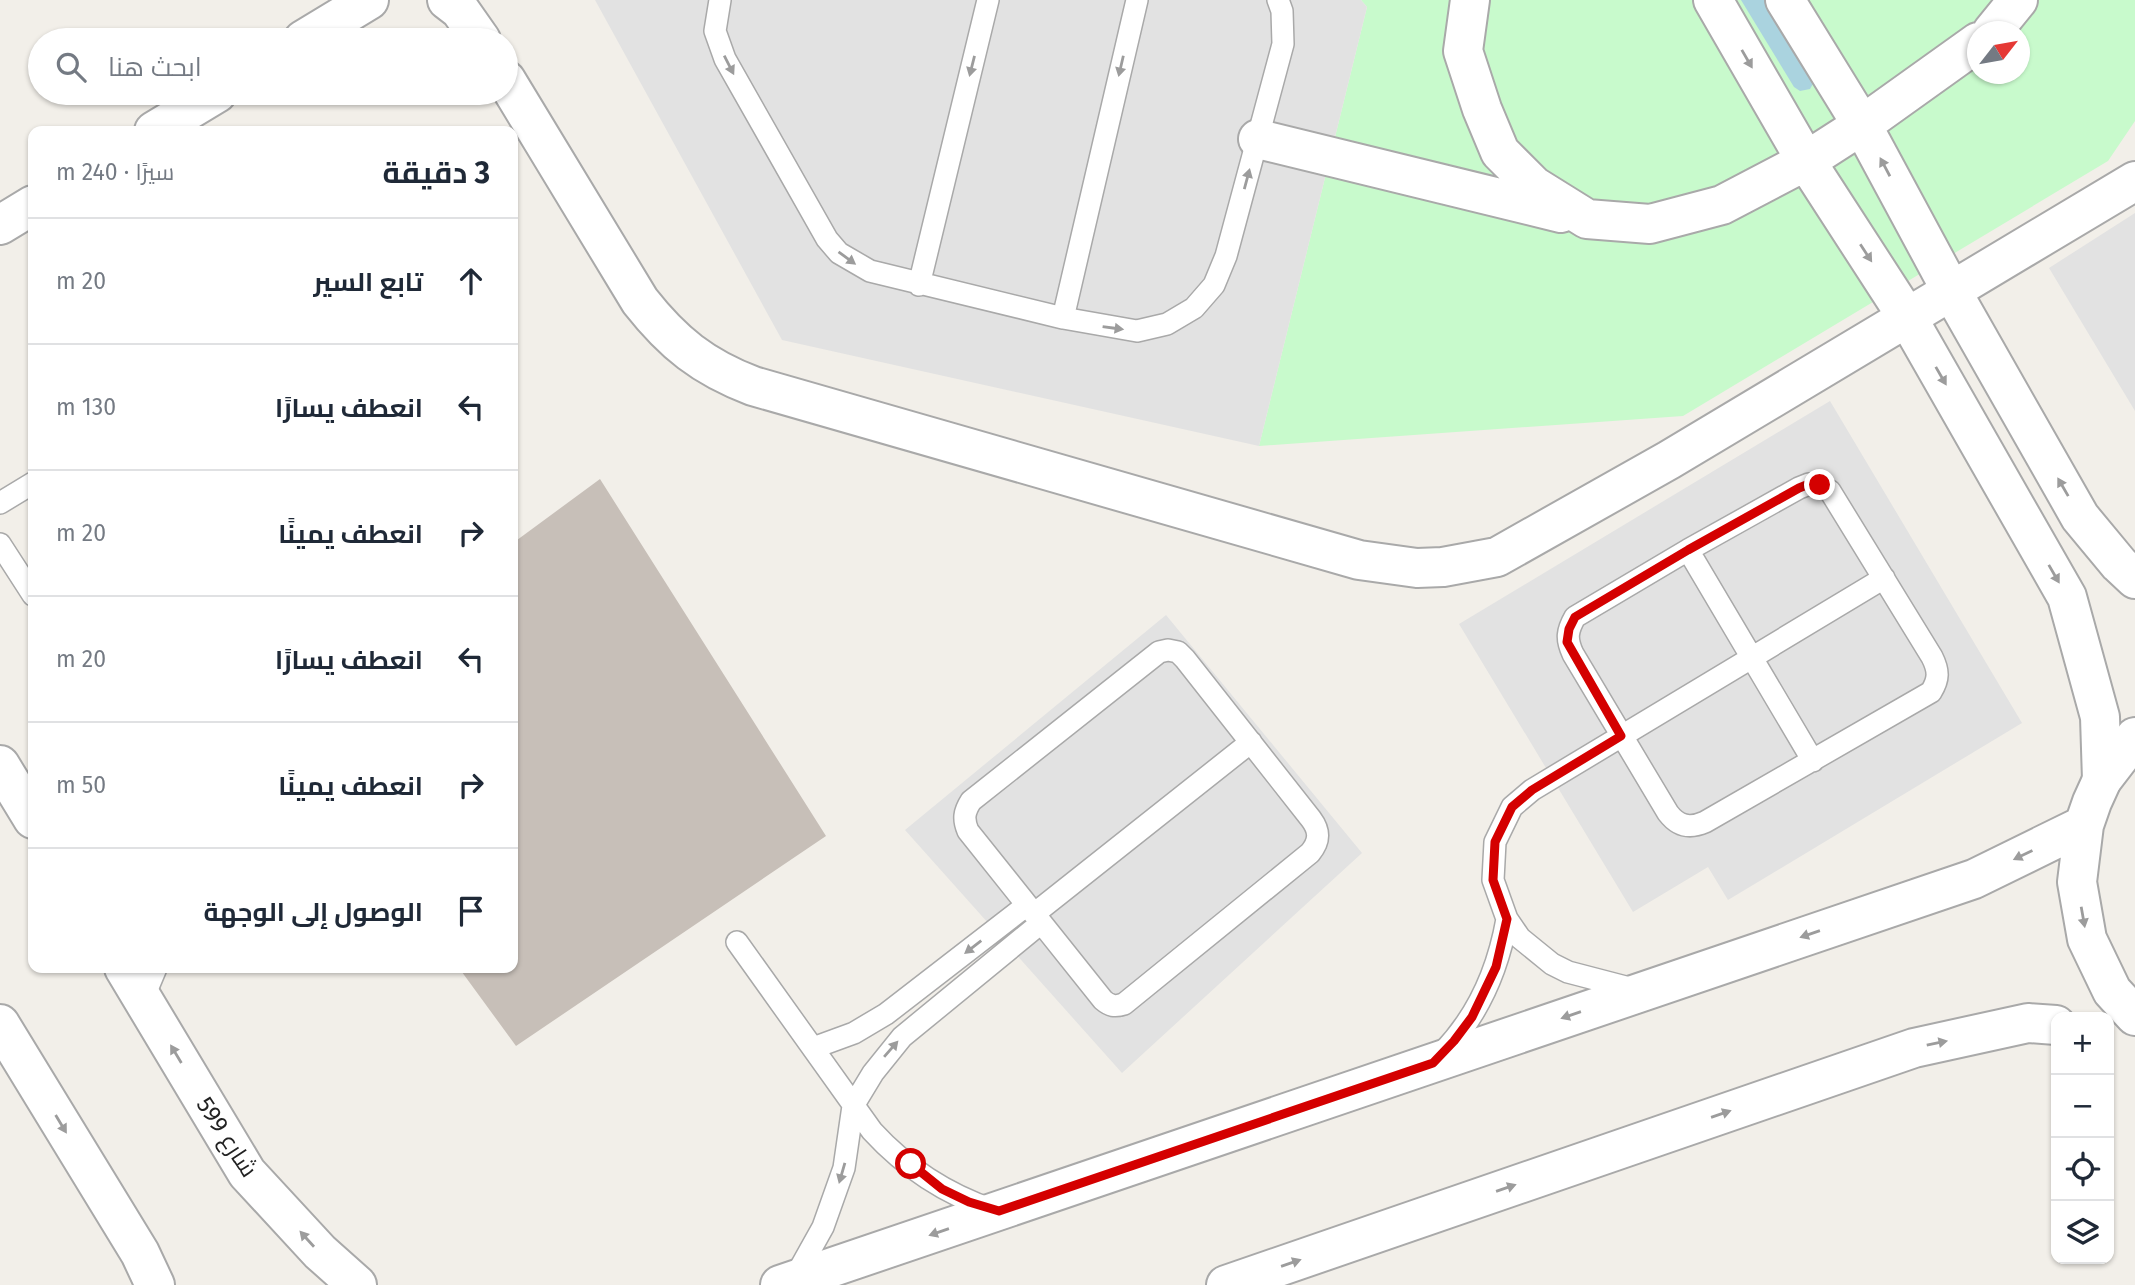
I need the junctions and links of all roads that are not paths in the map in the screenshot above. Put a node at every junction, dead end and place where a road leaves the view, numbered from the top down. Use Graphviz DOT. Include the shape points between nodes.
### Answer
graph roads {
  1 [pos="369,0"];
  2 [pos="447,0"];
  3 [pos="720,0"];
  4 [pos="988,0"];
  5 [pos="1137,0"];
  6 [pos="1278,0"];
  7 [pos="1470,0"];
  8 [pos="1713,0"];
  9 [pos="1785,0"];
  10 [pos="2018,0"];
  11 [pos="2001,21"];
  12 [pos="323,28"];
  13 [pos="473,28"];
  14 [pos="1967,50"];
  15 [pos="518,100"];
  16 [pos="197,105"];
  17 [pos="1862,125"];
  18 [pos="162,126"];
  19 [pos="1258,139"];
  20 [pos="1806,161"];
  21 [pos="2135,181"];
  22 [pos="28,208"];
  23 [pos="1587,219"];
  24 [pos="0,225"];
  25 [pos="919,285"];
  26 [pos="1952,292"];
  27 [pos="1907,317"];
  28 [pos="1063,318"];
  29 [pos="28,486"];
  30 [pos="0,503"];
  31 [pos="0,544"];
  32 [pos="1688,550"];
  33 [pos="1884,578"];
  34 [pos="2135,579"];
  35 [pos="28,588"];
  36 [pos="1752,658"];
  37 [pos="1621,736"];
  38 [pos="2135,737"];
  39 [pos="1251,742"];
  40 [pos="1813,761"];
  41 [pos="0,765"];
  42 [pos="2102,780"];
  43 [pos="28,811"];
  44 [pos="2084,825"];
  45 [pos="1034,914"];
  46 [pos="1507,919"];
  47 [pos="737,942"];
  48 [pos="141,978"];
  49 [pos="1641,992"];
  50 [pos="2135,1016"];
  51 [pos="0,1024"];
  52 [pos="2051,1025"];
  53 [pos="2114,1030"];
  54 [pos="2135,1032"];
  55 [pos="813,1048"];
  56 [pos="1433,1063"];
  57 [pos="17,1073"];
  58 [pos="853,1106"];
  59 [pos="999,1211"];
  60 [pos="786,1283"];
  61 [pos="155,1285"];
  62 [pos="357,1285"];
  63 [pos="1226,1285"];
  1 -- 12 [label="street"];
  2 -- 13 [label="street"];
  3 -- 25 [label="lane, one-way" via="715,31 725,59 827,239 862,267"];
  4 -- 25 [label="lane, one-way"];
  5 -- 28 [label="lane, one-way"];
  6 -- 19 [label="lane" via="1283,44"];
  7 -- 23 [label="street" via="1463,51 1500,152 1534,186"];
  8 -- 20 [label="street, one-way"];
  9 -- 17 [label="street"];
  10 -- 11 [label="street"];
  14 -- 17 [label="street"];
  15 -- 27 [label="street" via="640,301 679,345 719,372 753,386 1388,565 1443,567 1497,557"];
  16 -- 18 [label="street"];
  17 -- 20 [label="street"];
  26 -- 17 [label="street, one-way"];
  19 -- 23 [label="street"];
  28 -- 19 [label="lane, one-way" via="1137,331 1167,324 1194,308 1214,285 1226,256"];
  20 -- 23 [label="street" via="1722,205 1650,224"];
  20 -- 27 [label="street, one-way"];
  21 -- 26 [label="street"];
  22 -- 24 [label="street"];
  25 -- 28 [label="lane"];
  26 -- 27 [label="street"];
  34 -- 26 [label="street, one-way" via="2080,517"];
  27 -- 42 [label="street, one-way" via="2067,597 2100,717"];
  29 -- 30 [label="lane"];
  31 -- 35 [label="lane"];
  32 -- 33 [label="lane" via="1799,488 1820,485 1830,491"];
  32 -- 36 [label="lane"];
  32 -- 37 [label="lane" via="1575,617 1569,629 1567,642"];
  33 -- 36 [label="lane"];
  33 -- 40 [label="lane" via="1938,668 1938,681 1931,692"];
  36 -- 37 [label="lane"];
  36 -- 40 [label="lane"];
  37 -- 40 [label="lane" via="1668,813 1684,826 1705,822"];
  37 -- 46 [label="lane" via="1512,807 1495,842 1493,880"];
  38 -- 42 [label="street"];
  39 -- 45 [label="lane"];
  39 -- 45 [label="lane" via="1317,827 1316,846 1130,999 1116,1007 1103,1000"];
  39 -- 45 [label="lane" via="1178,652 1159,652 965,810 968,831"];
  41 -- 43 [label="street"];
  42 -- 44 [label="street"];
  44 -- 49 [label="street, one-way" via="1974,878"];
  44 -- 50 [label="street, one-way" via="2077,882 2087,939 2112,991"];
  45 -- 55 [label="lane, one-way" via="886,1014 854,1033"];
  58 -- 45 [label="lane, one-way" via="902,1037"];
  46 -- 49 [label="lane" via="1520,938 1552,964"];
  46 -- 56 [label="lane" via="1486,990 1472,1017"];
  47 -- 55 [label="lane"];
  62 -- 48 [label="street, شارع 599, one-way" via="247,1173"];
  49 -- 56 [label="street, one-way"];
  51 -- 57 [label="street"];
  63 -- 52 [label="street, one-way" via="1914,1048 2028,1023"];
  53 -- 54 [label="street"];
  55 -- 58 [label="lane"];
  56 -- 59 [label="street"];
  57 -- 61 [label="street, one-way" via="139,1253"];
  58 -- 59 [label="lane" via="892,1153 942,1189"];
  58 -- 60 [label="lane, one-way" via="836,1193 823,1227"];
  59 -- 60 [label="street, one-way"];
}
